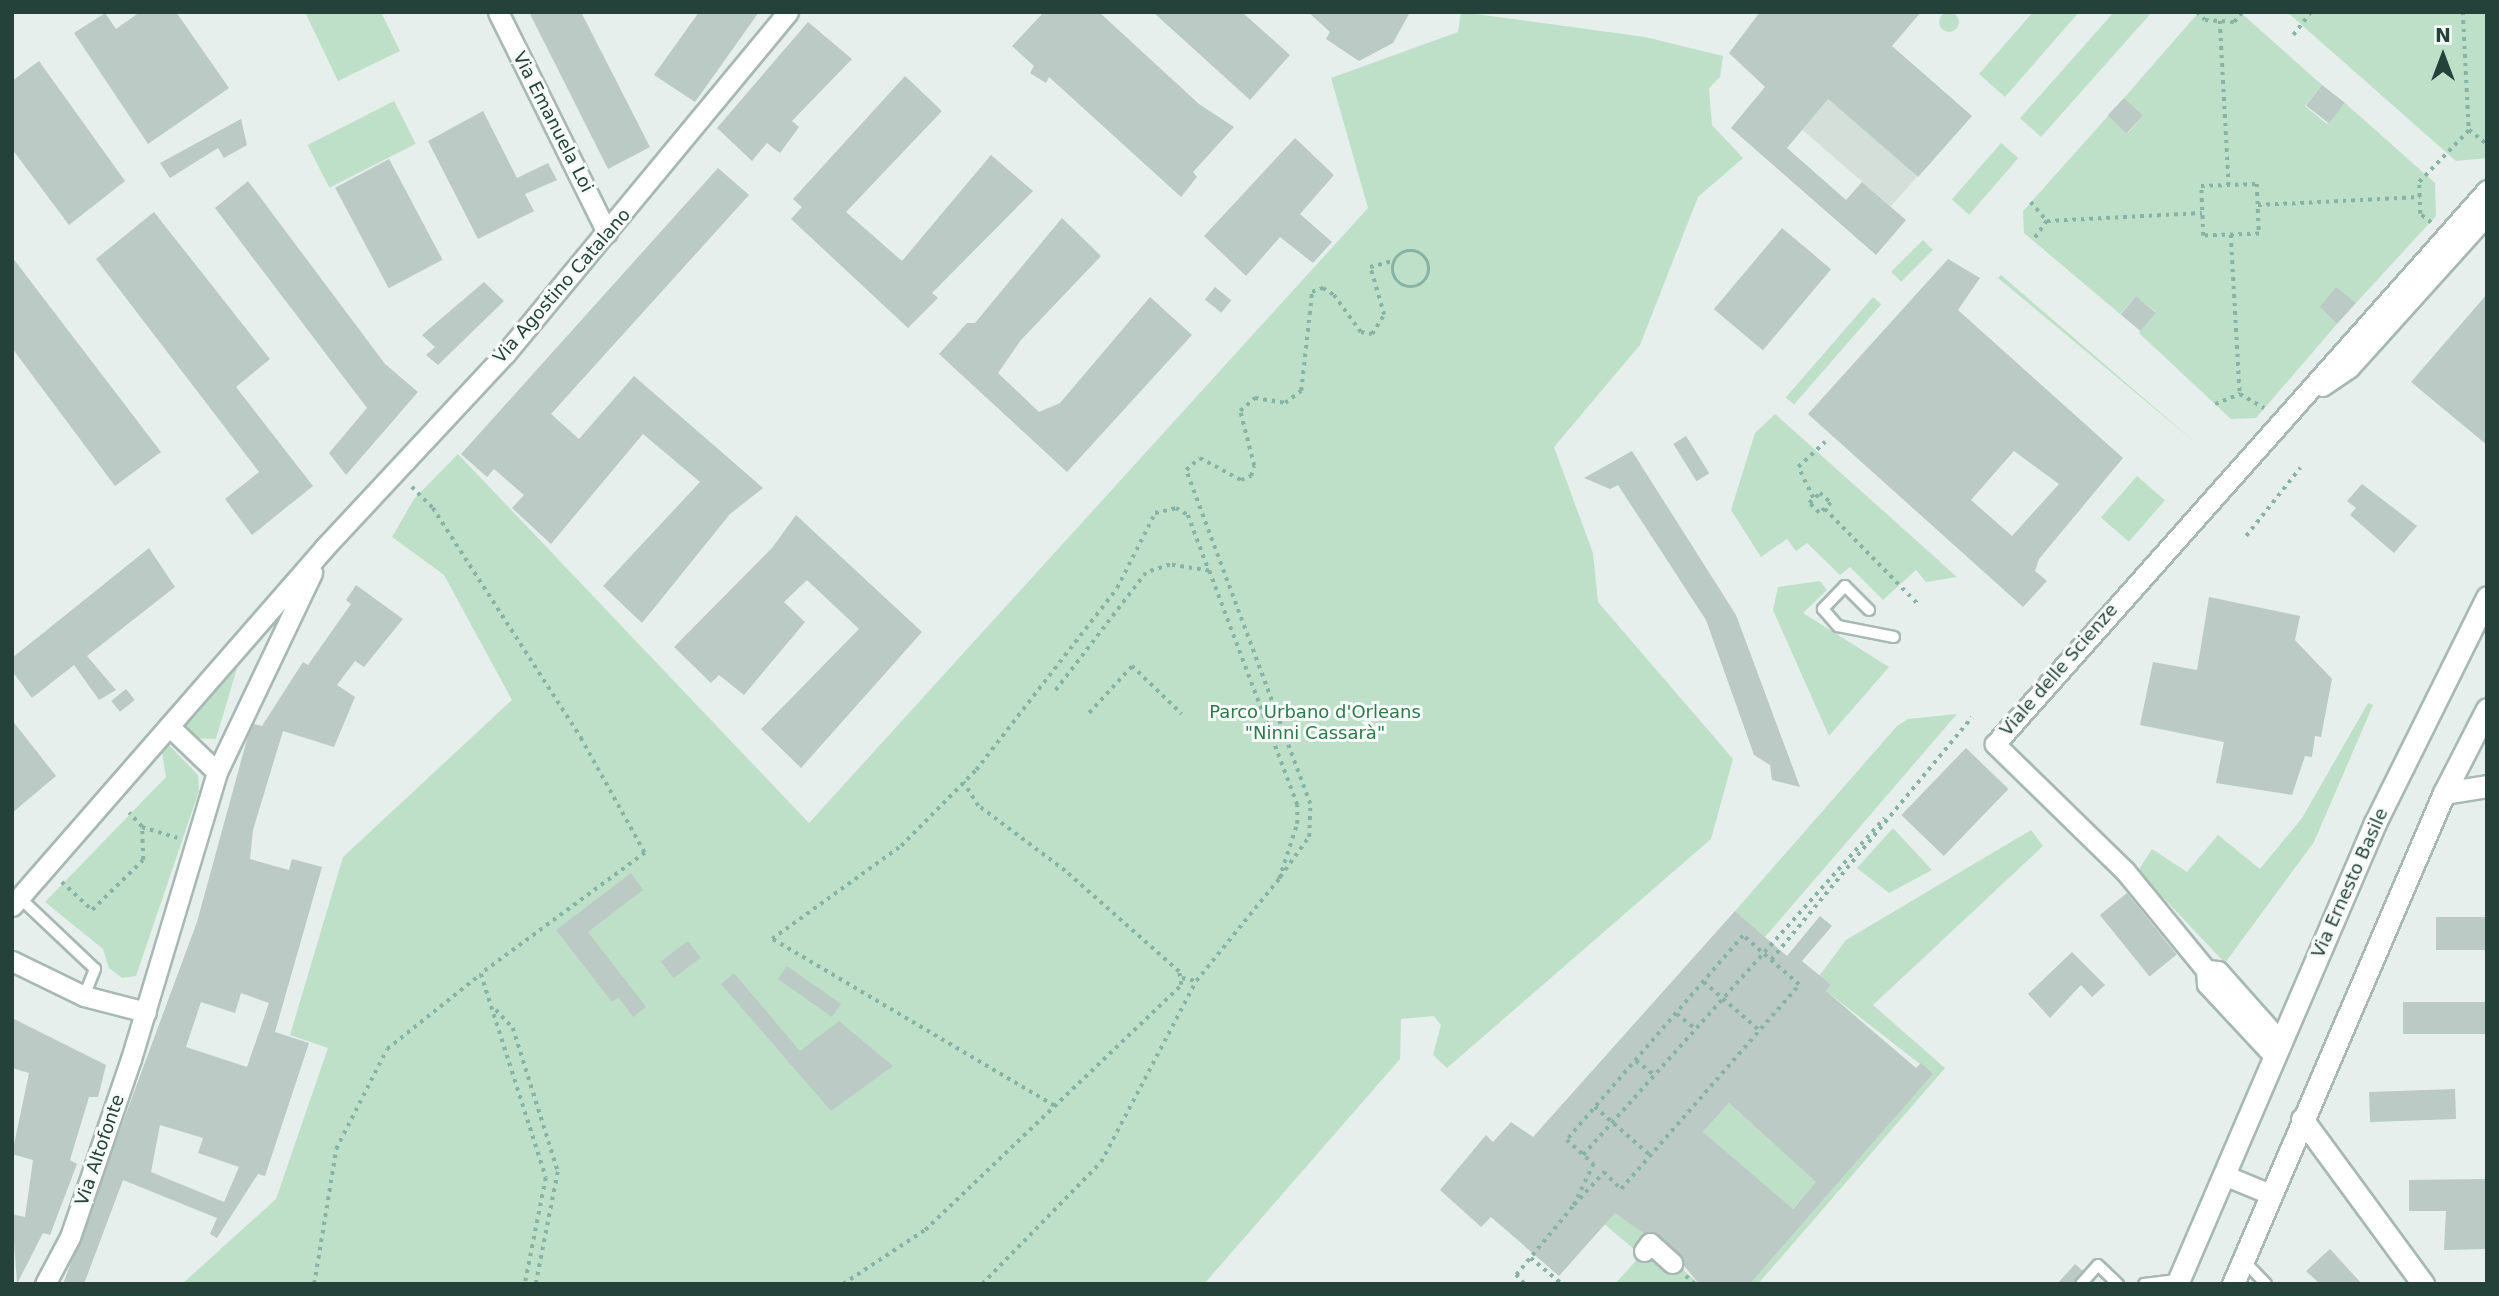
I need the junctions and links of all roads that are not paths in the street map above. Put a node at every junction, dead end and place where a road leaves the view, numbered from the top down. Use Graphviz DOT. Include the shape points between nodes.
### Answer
graph roads {
  1 [pos="498,12"];
  2 [pos="788,12"];
  3 [pos="2487,190"];
  4 [pos="2487,215"];
  5 [pos="607,233"];
  6 [pos="2303,398"];
  7 [pos="324,548"];
  8 [pos="2487,597"];
  9 [pos="1869,610"];
  10 [pos="1894,637"];
  11 [pos="2487,709"];
  12 [pos="169,726"];
  13 [pos="217,772"];
  14 [pos="2487,786"];
  15 [pos="2444,793"];
  16 [pos="14,903"];
  17 [pos="12,961"];
  18 [pos="84,996"];
  19 [pos="146,1012"];
  20 [pos="2278,1050"];
  21 [pos="2302,1119"];
  22 [pos="2224,1175"];
  23 [pos="2270,1194"];
  24 [pos="1644,1251"];
  25 [pos="2243,1260"];
  26 [pos="1672,1263"];
  27 [pos="2178,1282"];
  28 [pos="45,1284"];
  29 [pos="2081,1284"];
  30 [pos="2118,1284"];
  31 [pos="2144,1284"];
  32 [pos="2232,1284"];
  33 [pos="2266,1284"];
  34 [pos="2423,1284"];
  1 -- 5 [label="street, Via Emanuela Loi"];
  2 -- 5 [label="street, Via Agostino Catalano"];
  3 -- 6 [label="street, Viale delle Scienze"];
  4 -- 6 [label="street, Viale delle Scienze" via="2349,368"];
  5 -- 7 [label="street, Via Agostino Catalano"];
  6 -- 20 [label="street, Viale delle Scienze" via="1995,744 2125,871"];
  7 -- 12 [label="street, Via Agostino Catalano"];
  7 -- 13 [label="street, Via Altofonte"];
  8 -- 20 [label="main road, Via Ernesto Basile" via="2375,823"];
  9 -- 10 [label="lane" via="1845,586 1822,609 1838,625"];
  11 -- 15 [label="main road"];
  12 -- 13 [label="street"];
  12 -- 16 [label="street, Via Agostino Catalano"];
  13 -- 19 [label="street, Via Altofonte"];
  14 -- 15 [label="main road"];
  15 -- 21 [label="main road"];
  16 -- 18 [label="lane" via="95,969"];
  17 -- 18 [label="street"];
  18 -- 19 [label="street"];
  19 -- 28 [label="street, Via Altofonte" via="70,1237"];
  20 -- 22 [label="main road, Via Ernesto Basile"];
  21 -- 23 [label="main road"];
  21 -- 34 [label="main road"];
  22 -- 23 [label="street"];
  22 -- 27 [label="main road, Via Ernesto Basile"];
  23 -- 25 [label="main road"];
  24 -- 26 [label="street" via="1650,1243"];
  25 -- 32 [label="main road"];
  25 -- 33 [label="lane"];
  27 -- 31 [label="lane"];
  29 -- 30 [label="lane" via="2098,1265"];
}
